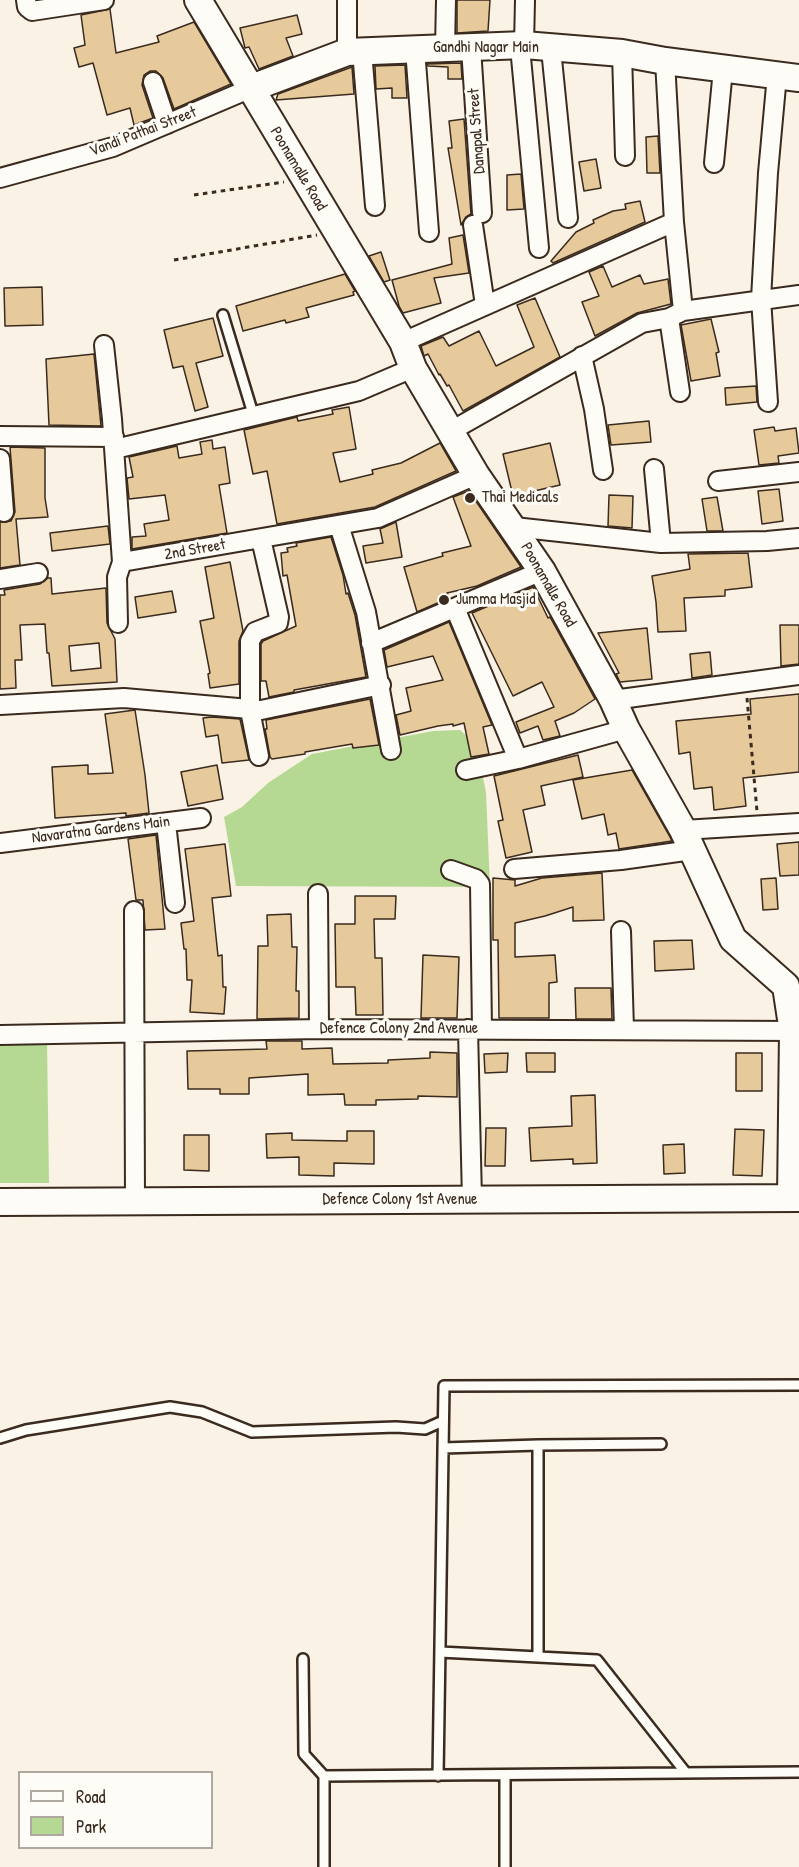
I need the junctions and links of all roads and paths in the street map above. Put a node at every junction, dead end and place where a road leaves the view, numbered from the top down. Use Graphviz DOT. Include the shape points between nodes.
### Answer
graph roads {
  1 [pos="26,0"];
  2 [pos="104,0"];
  3 [pos="198,0"];
  4 [pos="346,0"];
  5 [pos="446,0"];
  6 [pos="525,0"];
  7 [pos="522,46"];
  8 [pos="445,48"];
  9 [pos="471,48"];
  10 [pos="416,49"];
  11 [pos="551,49"];
  12 [pos="355,51"];
  13 [pos="622,53"];
  14 [pos="665,61"];
  15 [pos="723,69"];
  16 [pos="788,77"];
  17 [pos="153,82"];
  18 [pos="249,89"];
  19 [pos="167,124"];
  20 [pos="625,156"];
  21 [pos="714,164"];
  22 [pos="0,178"];
  23 [pos="305,179"];
  24 [pos="194,195"];
  25 [pos="375,206"];
  26 [pos="568,218"];
  27 [pos="674,222"];
  28 [pos="336,232"];
  29 [pos="429,232"];
  30 [pos="539,248"];
  31 [pos="174,260"];
  32 [pos="799,295"];
  33 [pos="762,299"];
  34 [pos="484,305"];
  35 [pos="676,314"];
  36 [pos="223,315"];
  37 [pos="403,342"];
  38 [pos="104,345"];
  39 [pos="582,356"];
  40 [pos="413,368"];
  41 [pos="680,392"];
  42 [pos="768,402"];
  43 [pos="254,417"];
  44 [pos="451,431"];
  45 [pos="0,436"];
  46 [pos="114,443"];
  47 [pos="0,459"];
  48 [pos="654,469"];
  49 [pos="603,470"];
  50 [pos="799,472"];
  51 [pos="476,475"];
  52 [pos="718,481"];
  53 [pos="4,512"];
  54 [pos="339,525"];
  55 [pos="514,527"];
  56 [pos="799,538"];
  57 [pos="261,539"];
  58 [pos="661,543"];
  59 [pos="122,562"];
  60 [pos="542,571"];
  61 [pos="38,573"];
  62 [pos="0,579"];
  63 [pos="455,608"];
  64 [pos="118,623"];
  65 [pos="371,643"];
  66 [pos="799,675"];
  67 [pos="746,682"];
  68 [pos="381,685"];
  69 [pos="612,700"];
  70 [pos="0,705"];
  71 [pos="250,710"];
  72 [pos="626,729"];
  73 [pos="391,750"];
  74 [pos="259,756"];
  75 [pos="518,759"];
  76 [pos="466,770"];
  77 [pos="201,818"];
  78 [pos="166,823"];
  79 [pos="799,823"];
  80 [pos="758,825"];
  81 [pos="688,840"];
  82 [pos="0,843"];
  83 [pos="514,869"];
  84 [pos="452,870"];
  85 [pos="318,894"];
  86 [pos="175,903"];
  87 [pos="134,911"];
  88 [pos="621,931"];
  89 [pos="319,1029"];
  90 [pos="475,1029"];
  91 [pos="624,1029"];
  92 [pos="796,1032"];
  93 [pos="135,1033"];
  94 [pos="0,1035"];
  95 [pos="795,1198"];
  96 [pos="472,1200"];
  97 [pos="135,1201"];
  98 [pos="0,1202"];
  99 [pos="799,1385"];
  100 [pos="443,1421"];
  101 [pos="0,1438"];
  102 [pos="661,1444"];
  103 [pos="538,1445"];
  104 [pos="443,1448"];
  105 [pos="440,1652"];
  106 [pos="538,1657"];
  107 [pos="303,1659"];
  108 [pos="799,1772"];
  109 [pos="686,1773"];
  110 [pos="505,1775"];
  111 [pos="324,1776"];
  112 [pos="438,1776"];
  113 [pos="324,1867"];
  114 [pos="505,1867"];
  1 -- 2 [label="street" via="33,11"];
  3 -- 18 [label="street, Poonamalle Road"];
  4 -- 12 [label="street"];
  5 -- 8 [label="street"];
  6 -- 7 [label="street"];
  7 -- 9 [label="street, Gandhi Nagar Main"];
  7 -- 11 [label="street, Gandhi Nagar Main"];
  7 -- 30 [label="street"];
  8 -- 9 [label="street, Gandhi Nagar Main"];
  8 -- 10 [label="street, Gandhi Nagar Main"];
  9 -- 34 [label="street, Danapal Street"];
  10 -- 12 [label="street, Gandhi Nagar Main"];
  10 -- 29 [label="street"];
  11 -- 13 [label="street, Gandhi Nagar Main"];
  11 -- 26 [label="street"];
  12 -- 18 [label="street, Gandhi Nagar Main"];
  12 -- 25 [label="street"];
  13 -- 14 [label="street, Gandhi Nagar Main"];
  13 -- 20 [label="street"];
  14 -- 15 [label="street, Gandhi Nagar Main"];
  14 -- 27 [label="street"];
  15 -- 16 [label="street, Gandhi Nagar Main"];
  15 -- 21 [label="street"];
  16 -- 33 [label="street" via="768,173"];
  17 -- 19 [label="street"];
  18 -- 19 [label="street, Vandi Pathai Street"];
  18 -- 23 [label="street, Poonamalle Road"];
  19 -- 22 [label="street, Vandi Pathai Street" via="114,147"];
  23 -- 24 [label="path"];
  23 -- 28 [label="street, Poonamalle Road"];
  27 -- 34 [label="street"];
  27 -- 35 [label="street"];
  28 -- 31 [label="path"];
  28 -- 37 [label="street, Poonamalle Road"];
  32 -- 33 [label="street"];
  33 -- 35 [label="street"];
  33 -- 42 [label="street"];
  34 -- 37 [label="street"];
  35 -- 39 [label="street" via="642,323"];
  35 -- 41 [label="street"];
  36 -- 43 [label="lane"];
  37 -- 40 [label="street, Poonamalle Road"];
  38 -- 46 [label="street"];
  39 -- 44 [label="street"];
  39 -- 49 [label="street"];
  40 -- 43 [label="street" via="359,391"];
  40 -- 44 [label="street, Poonamalle Road"];
  43 -- 46 [label="street"];
  44 -- 51 [label="street, Poonamalle Road"];
  45 -- 46 [label="street"];
  46 -- 59 [label="street"];
  47 -- 53 [label="street"];
  48 -- 58 [label="street"];
  50 -- 52 [label="street"];
  51 -- 54 [label="street, 2nd Street" via="378,518"];
  51 -- 55 [label="street, Poonamalle Road"];
  54 -- 57 [label="street, 2nd Street"];
  54 -- 65 [label="street" via="366,612"];
  55 -- 58 [label="street"];
  55 -- 60 [label="street, Poonamalle Road"];
  56 -- 58 [label="street"];
  57 -- 59 [label="street, 2nd Street"];
  57 -- 71 [label="street" via="279,617 278,623 255,632 250,641"];
  59 -- 64 [label="street" via="117,577"];
  60 -- 63 [label="street"];
  60 -- 69 [label="street, Poonamalle Road"];
  61 -- 62 [label="street"];
  63 -- 65 [label="street"];
  63 -- 75 [label="street"];
  65 -- 68 [label="street"];
  66 -- 67 [label="street"];
  67 -- 69 [label="street"];
  67 -- 80 [label="path"];
  68 -- 71 [label="street"];
  68 -- 73 [label="street"];
  69 -- 72 [label="street, Poonamalle Road"];
  70 -- 71 [label="street" via="124,698"];
  71 -- 74 [label="street"];
  72 -- 75 [label="street"];
  72 -- 81 [label="street, Poonamalle Road"];
  75 -- 76 [label="street"];
  77 -- 78 [label="street, Navaratna Gardens Main"];
  78 -- 82 [label="street, Navaratna Gardens Main"];
  78 -- 86 [label="street"];
  79 -- 80 [label="street"];
  80 -- 81 [label="street"];
  81 -- 83 [label="street" via="621,860"];
  81 -- 92 [label="street, Poonamalle Road" via="733,939 786,986"];
  84 -- 90 [label="street" via="476,879 481,888"];
  85 -- 89 [label="street"];
  87 -- 93 [label="street"];
  88 -- 91 [label="street"];
  89 -- 90 [label="street, Defence Colony 2nd Avenue"];
  89 -- 93 [label="street, Defence Colony 2nd Avenue"];
  90 -- 91 [label="street, Defence Colony 2nd Avenue"];
  90 -- 96 [label="street"];
  91 -- 92 [label="street, Defence Colony 2nd Avenue"];
  92 -- 95 [label="street, Poonamalle Road"];
  93 -- 94 [label="street, Defence Colony 2nd Avenue"];
  93 -- 97 [label="street"];
  95 -- 96 [label="street, Defence Colony 1st Avenue"];
  96 -- 97 [label="street, Defence Colony 1st Avenue"];
  97 -- 98 [label="street, Defence Colony 1st Avenue"];
  99 -- 100 [label="lane" via="444,1386"];
  100 -- 101 [label="lane" via="425,1429 252,1432 202,1412 170,1407 26,1430"];
  100 -- 104 [label="lane"];
  102 -- 103 [label="lane"];
  103 -- 104 [label="lane"];
  103 -- 106 [label="lane"];
  104 -- 105 [label="lane"];
  105 -- 106 [label="lane"];
  105 -- 112 [label="lane"];
  106 -- 109 [label="lane" via="597,1660"];
  107 -- 111 [label="lane" via="304,1754"];
  108 -- 109 [label="lane"];
  109 -- 110 [label="lane"];
  110 -- 112 [label="lane"];
  110 -- 114 [label="lane"];
  111 -- 112 [label="lane"];
  111 -- 113 [label="lane"];
}
